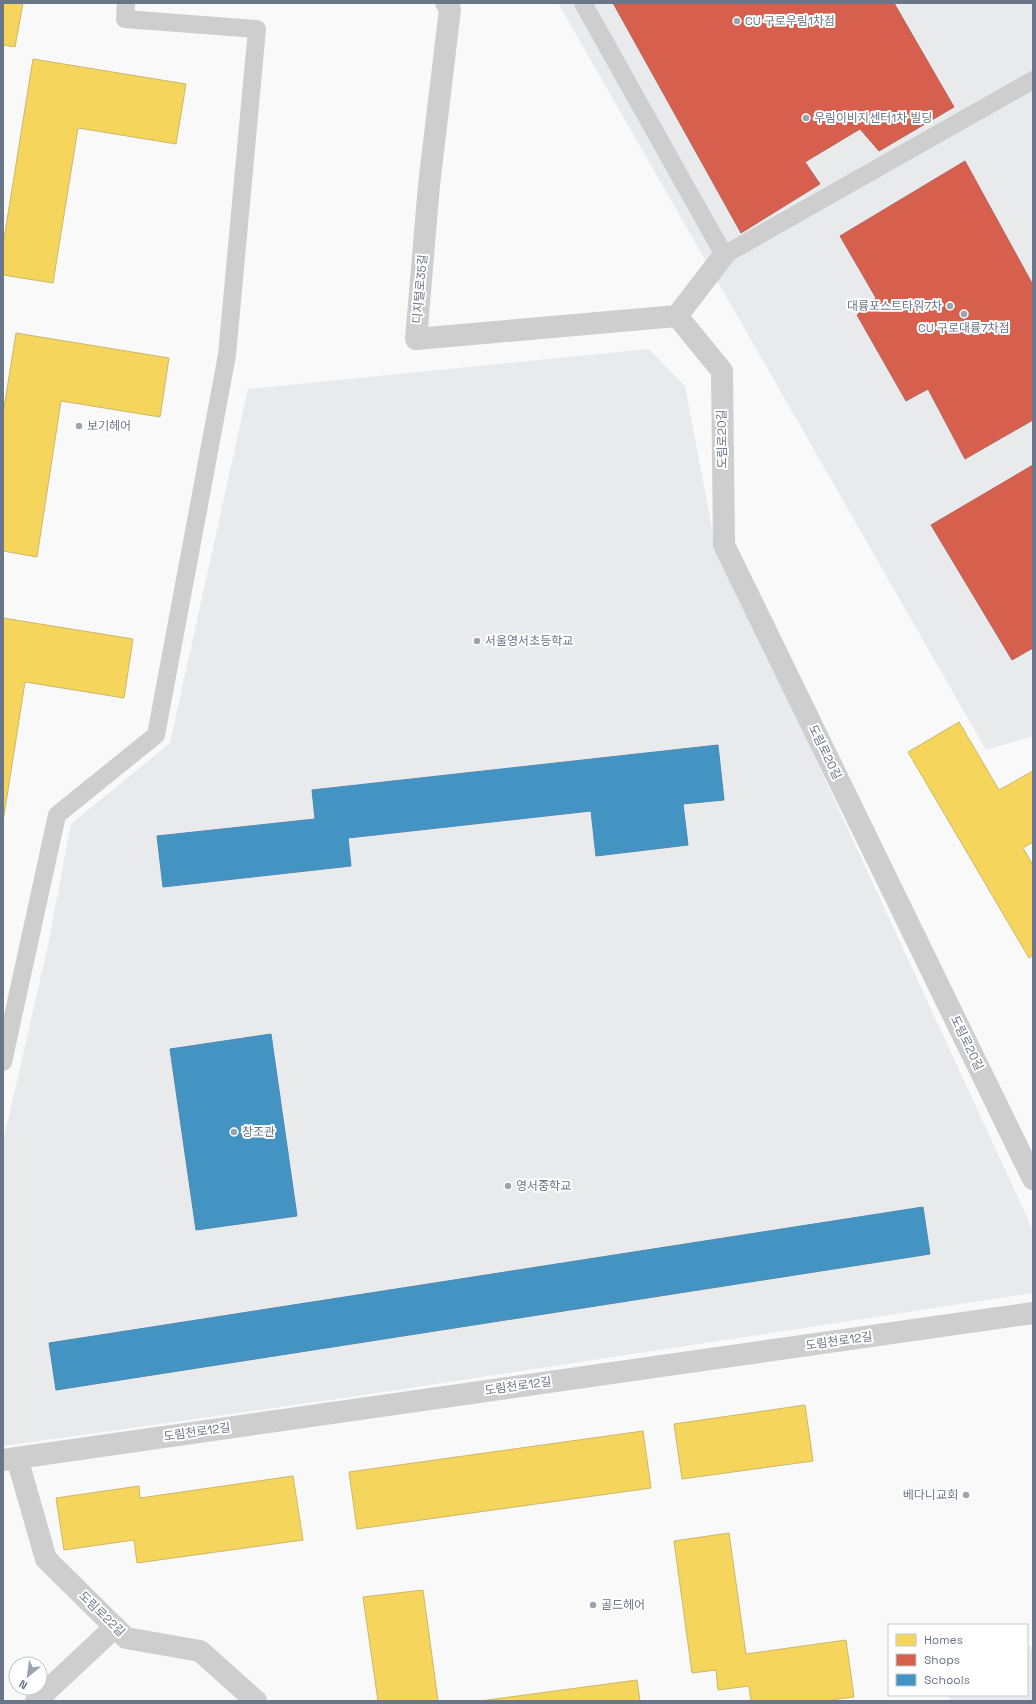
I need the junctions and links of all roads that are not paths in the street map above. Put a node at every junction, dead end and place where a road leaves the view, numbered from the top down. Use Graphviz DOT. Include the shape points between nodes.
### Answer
graph roads {
  1 [pos="126,3"];
  2 [pos="446,3"];
  3 [pos="583,3"];
  4 [pos="1033,80"];
  5 [pos="724,255"];
  6 [pos="677,316"];
  7 [pos="3,1062"];
  8 [pos="1033,1179"];
  9 [pos="1033,1313"];
  10 [pos="10,1458"];
  11 [pos="115,1627"];
  12 [pos="36,1701"];
  13 [pos="256,1701"];
  1 -- 7 [label="lane" via="125,19 257,29 227,355 156,735 57,816"];
  2 -- 6 [label="street, 디지털로35길" via="450,9 429,185 416,339"];
  3 -- 5 [label="lane"];
  4 -- 5 [label="lane"];
  5 -- 6 [label="street"];
  6 -- 8 [label="street, 도림로20길" via="722,371 724,545"];
  9 -- 10 [label="street, 도림천로12길"];
  10 -- 11 [label="street, 도림로22길" via="46,1559"];
  11 -- 12 [label="street"];
  11 -- 13 [label="street, 도림로22길" via="126,1638 200,1651"];
}
